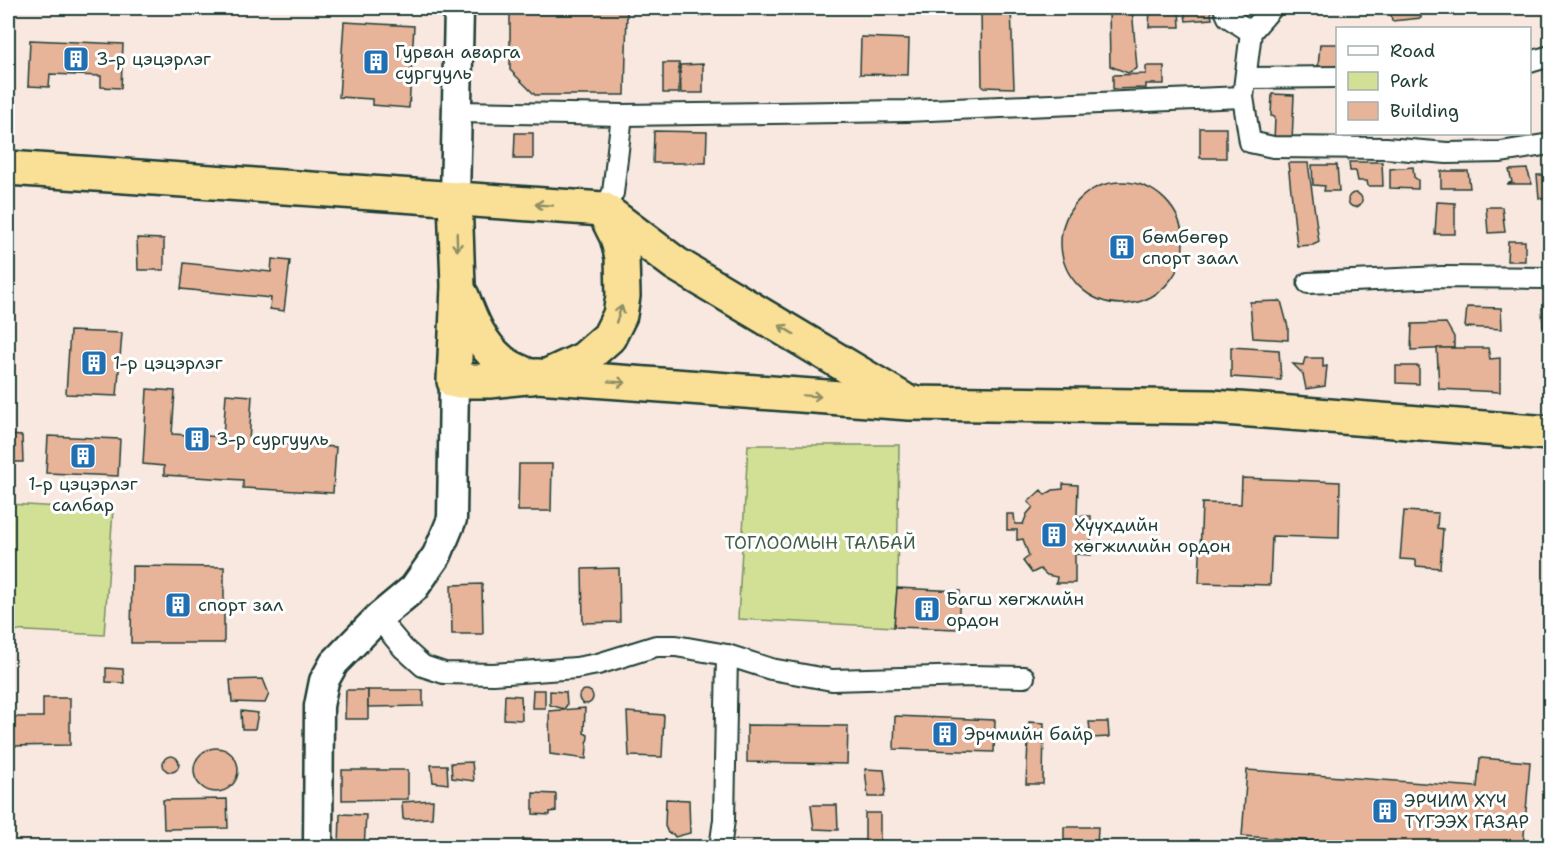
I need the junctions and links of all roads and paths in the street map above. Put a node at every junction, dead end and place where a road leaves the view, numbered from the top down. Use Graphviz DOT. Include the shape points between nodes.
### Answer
graph roads {
  1 [pos="459,8"];
  2 [pos="1224,8"];
  3 [pos="1272,8"];
  4 [pos="1251,32"];
  5 [pos="1551,56"];
  6 [pos="1531,62"];
  7 [pos="1336,77"];
  8 [pos="1244,88"];
  9 [pos="457,112"];
  10 [pos="622,115"];
  11 [pos="1551,144"];
  12 [pos="8,168"];
  13 [pos="455,199"];
  14 [pos="603,209"];
  15 [pos="1551,278"];
  16 [pos="1308,283"];
  17 [pos="458,286"];
  18 [pos="538,377"];
  19 [pos="454,381"];
  20 [pos="909,403"];
  21 [pos="1551,433"];
  22 [pos="378,618"];
  23 [pos="727,655"];
  24 [pos="1024,677"];
  25 [pos="318,848"];
  26 [pos="720,848"];
  1 -- 9 [label="main road"];
  2 -- 4 [label="street" via="1228,17"];
  3 -- 4 [label="street"];
  4 -- 8 [label="street"];
  5 -- 6 [label="street"];
  7 -- 8 [label="street"];
  8 -- 10 [label="street" via="906,111"];
  8 -- 11 [label="street" via="1250,142 1273,147 1446,153 1501,152"];
  9 -- 10 [label="street"];
  9 -- 13 [label="main road"];
  10 -- 14 [label="street" via="613,193"];
  12 -- 13 [label="highway"];
  14 -- 13 [label="highway, one-way"];
  13 -- 17 [label="highway, one-way"];
  18 -- 14 [label="highway, one-way" via="584,359 609,337 620,315 622,257"];
  20 -- 14 [label="highway, one-way" via="676,264"];
  15 -- 16 [label="street" via="1442,277"];
  17 -- 18 [label="highway" via="474,327 486,345 502,362"];
  17 -- 19 [label="highway"];
  18 -- 19 [label="highway"];
  18 -- 20 [label="highway, one-way"];
  19 -- 22 [label="main road" via="452,519 426,573"];
  20 -- 21 [label="highway" via="1212,407"];
  22 -- 23 [label="street" via="423,666 444,673 576,668 656,646"];
  22 -- 25 [label="main road" via="334,663 324,681 320,706"];
  23 -- 24 [label="street" via="771,669 832,680"];
  23 -- 26 [label="street"];
}
